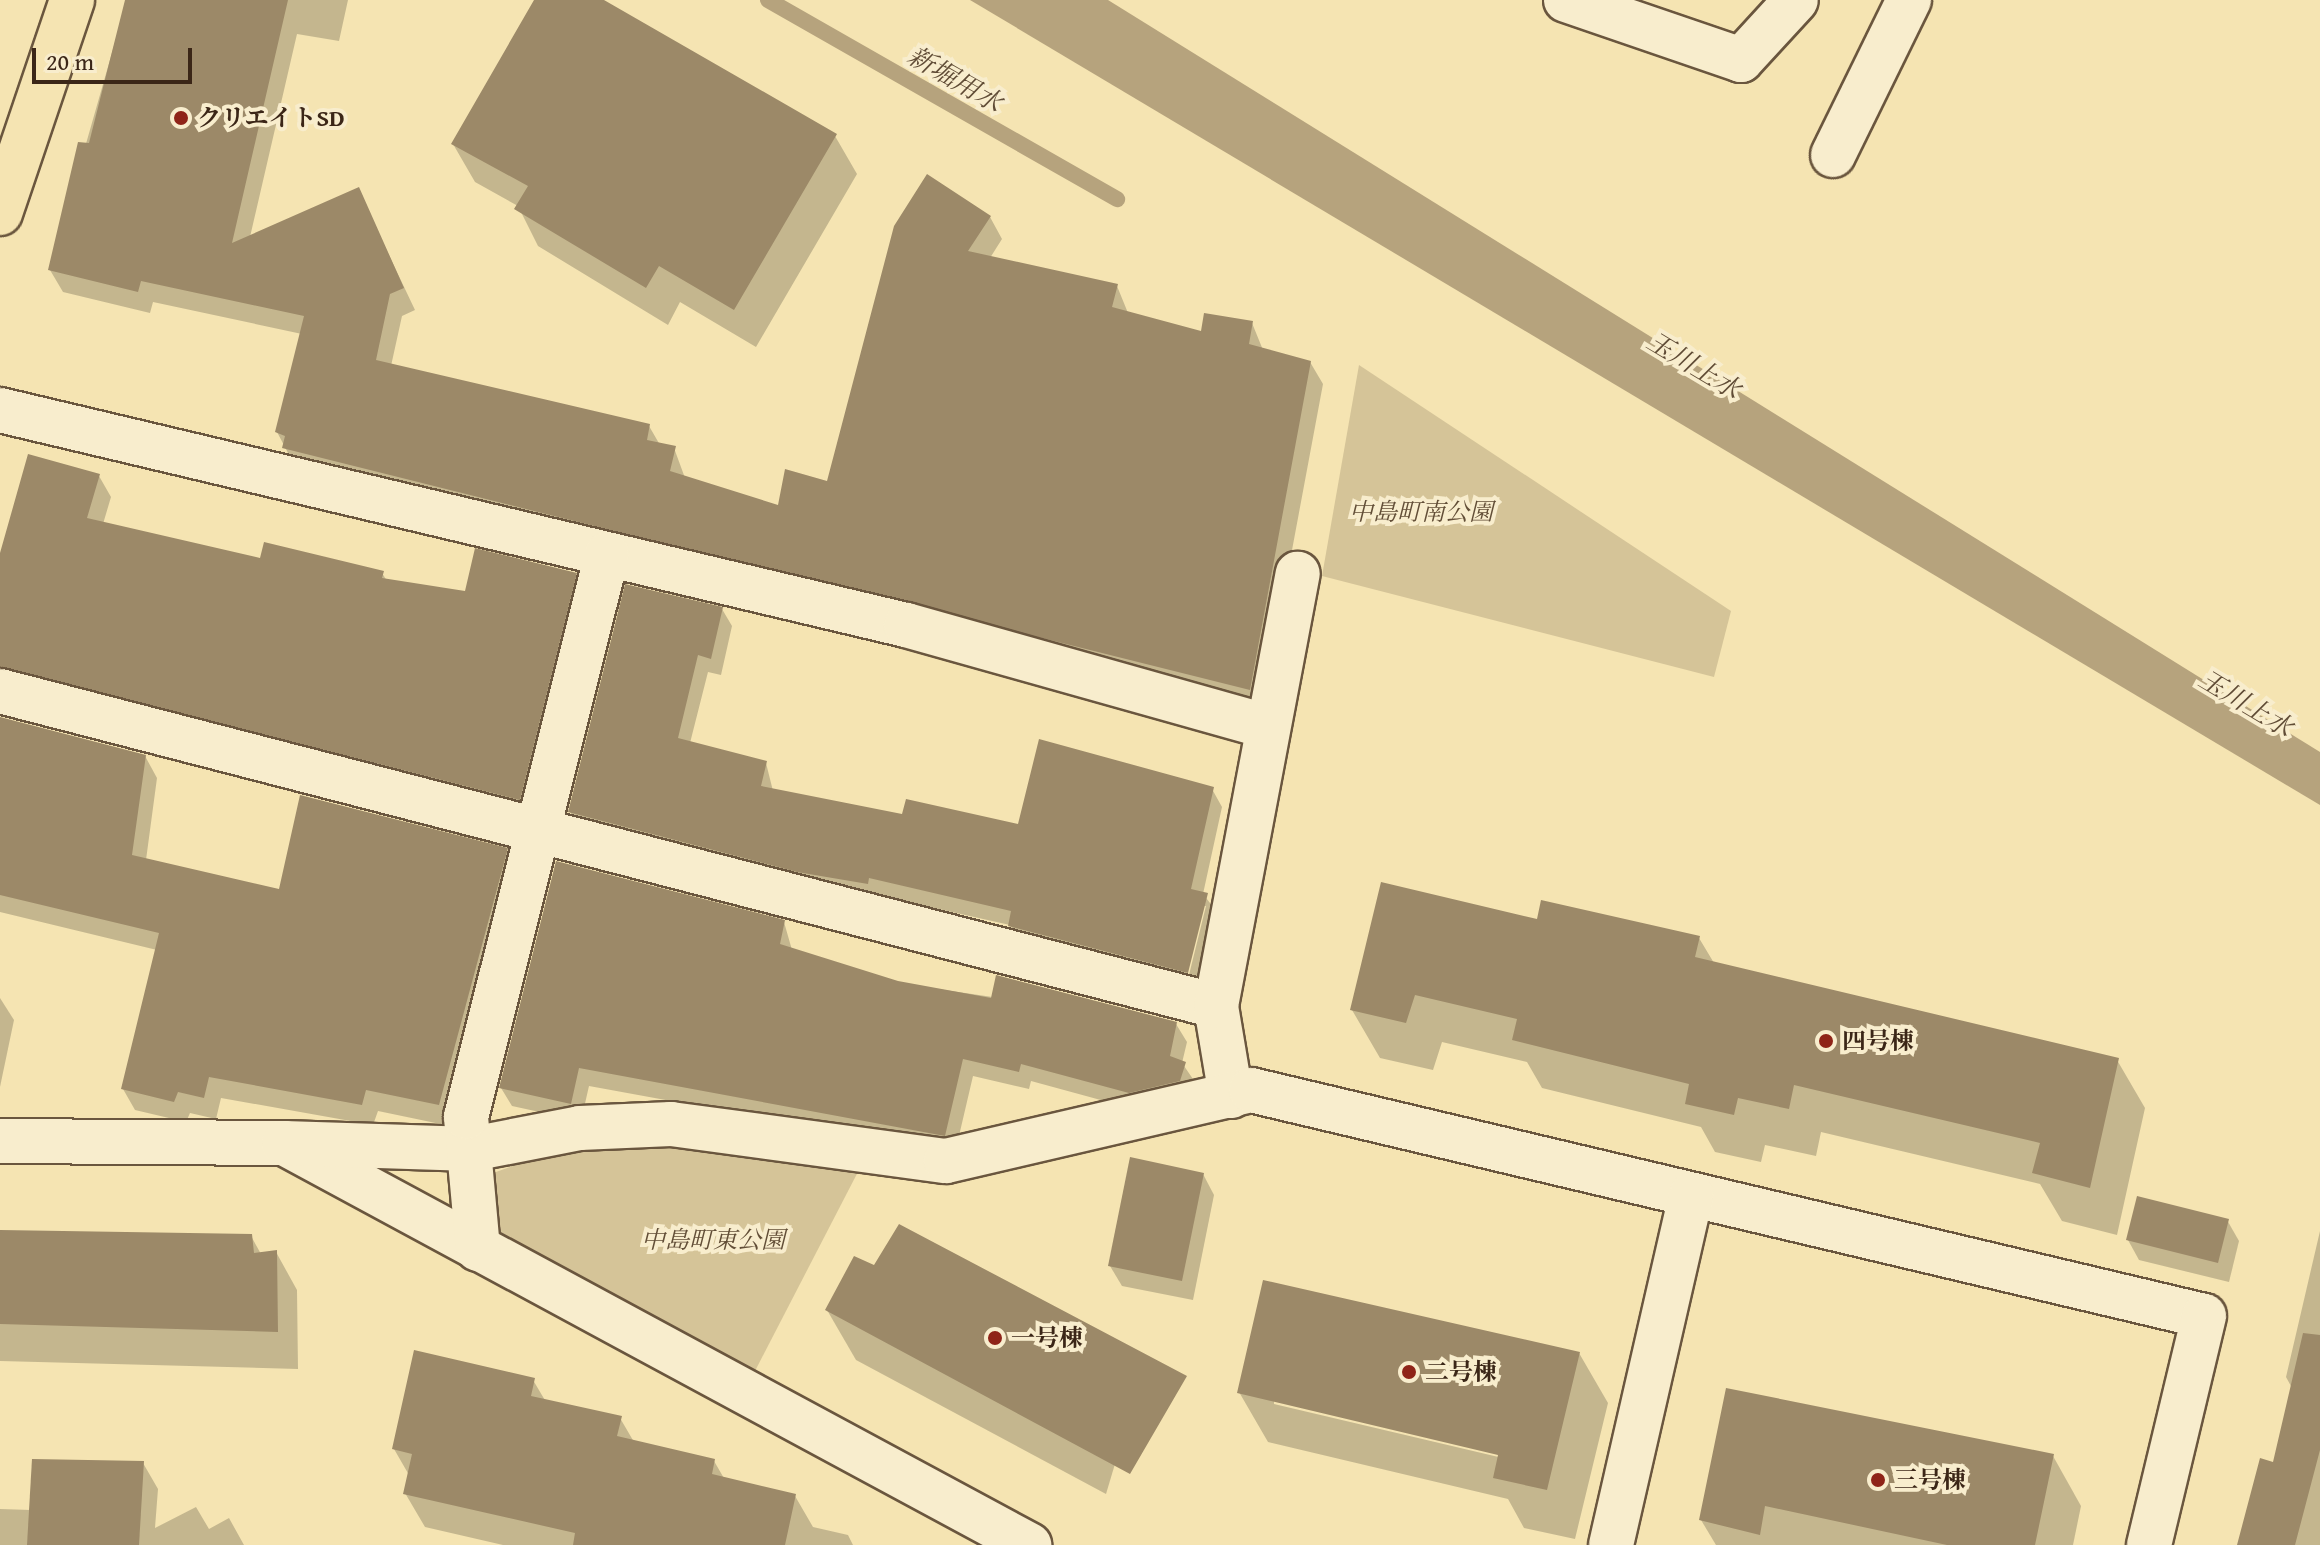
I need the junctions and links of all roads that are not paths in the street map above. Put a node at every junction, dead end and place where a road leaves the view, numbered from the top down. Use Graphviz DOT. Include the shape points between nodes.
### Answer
graph roads {
  1 [pos="72,0"];
  2 [pos="1566,0"];
  3 [pos="1796,0"];
  4 [pos="1909,0"];
  5 [pos="1833,155"];
  6 [pos="0,213"];
  7 [pos="0,410"];
  8 [pos="607,554"];
  9 [pos="1298,574"];
  10 [pos="0,691"];
  11 [pos="1266,726"];
  12 [pos="534,829"];
  13 [pos="1216,1006"];
  14 [pos="1231,1096"];
  15 [pos="0,1141"];
  16 [pos="284,1143"];
  17 [pos="472,1149"];
  18 [pos="1691,1195"];
  19 [pos="478,1249"];
  20 [pos="1029,1545"];
  21 [pos="1611,1545"];
  22 [pos="2149,1545"];
  1 -- 6 [label="main road"];
  2 -- 3 [label="street" via="1741,60"];
  4 -- 5 [label="street"];
  7 -- 8 [label="street"];
  8 -- 11 [label="street" via="906,625"];
  8 -- 12 [label="street"];
  9 -- 11 [label="street"];
  10 -- 12 [label="street"];
  11 -- 13 [label="street"];
  12 -- 13 [label="street"];
  12 -- 17 [label="street" via="466,1117"];
  13 -- 14 [label="street"];
  14 -- 17 [label="street" via="946,1161 671,1124 580,1128"];
  14 -- 18 [label="street" via="1251,1090"];
  15 -- 16 [label="street"];
  16 -- 17 [label="street"];
  16 -- 19 [label="street"];
  17 -- 19 [label="street"];
  18 -- 21 [label="street"];
  18 -- 22 [label="street" via="2204,1316"];
  19 -- 20 [label="street"];
}
